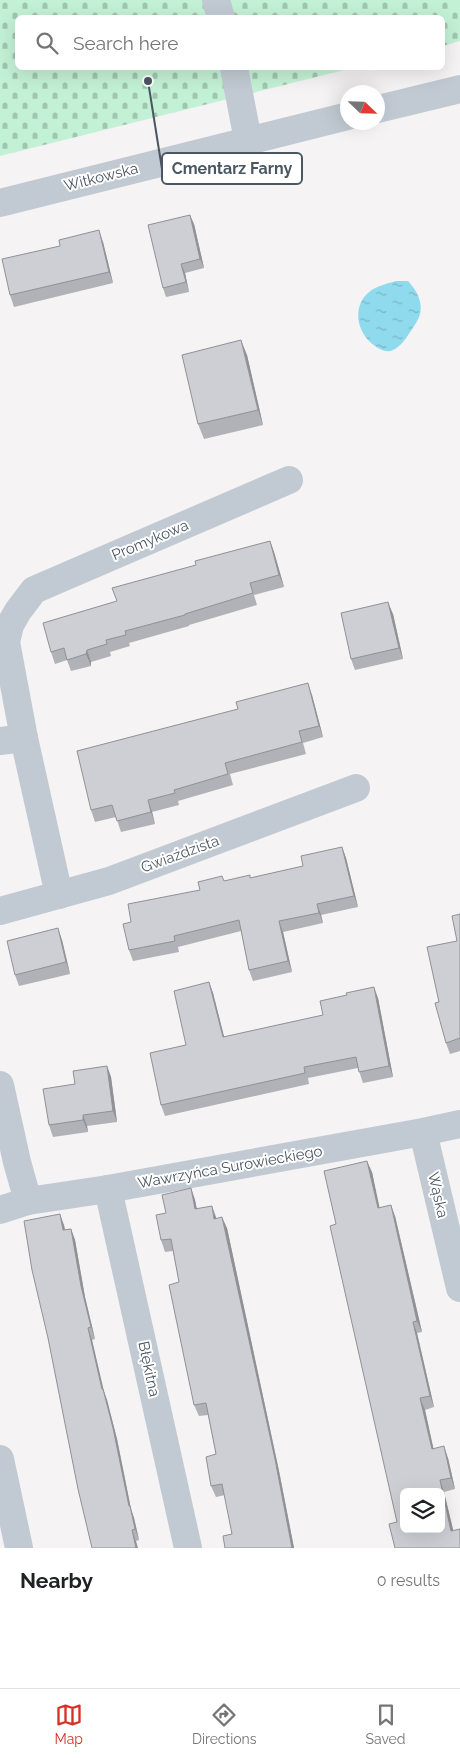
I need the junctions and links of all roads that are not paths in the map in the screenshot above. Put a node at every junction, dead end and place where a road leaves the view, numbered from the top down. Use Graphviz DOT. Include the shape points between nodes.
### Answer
graph roads {
  1 [pos="216,0"];
  2 [pos="220,15"];
  3 [pos="234,70"];
  4 [pos="460,89"];
  5 [pos="385,107"];
  6 [pos="340,118"];
  7 [pos="248,140"];
  8 [pos="0,203"];
  9 [pos="289,480"];
  10 [pos="9,605"];
  11 [pos="12,740"];
  12 [pos="356,788"];
  13 [pos="59,895"];
  14 [pos="0,911"];
  15 [pos="0,1085"];
  16 [pos="460,1124"];
  17 [pos="424,1132"];
  18 [pos="108,1190"];
  19 [pos="28,1201"];
  20 [pos="0,1210"];
  21 [pos="460,1288"];
  22 [pos="0,1459"];
  23 [pos="19,1548"];
  24 [pos="188,1548"];
  1 -- 2 [label="street"];
  3 -- 7 [label="street"];
  4 -- 5 [label="street"];
  6 -- 7 [label="street, Witkowska"];
  7 -- 8 [label="street, Witkowska"];
  9 -- 10 [label="street, Promykowa" via="34,590"];
  10 -- 11 [label="street, Promykowa" via="10,625 6,642"];
  11 -- 13 [label="street, Promykowa"];
  12 -- 13 [label="street, Gwiaździsta" via="108,881"];
  13 -- 14 [label="street, Gwiaździsta"];
  15 -- 19 [label="street" via="16,1162"];
  16 -- 17 [label="street, Wawrzyńca Surowieckiego"];
  17 -- 18 [label="street, Wawrzyńca Surowieckiego"];
  17 -- 21 [label="street, Wąska"];
  18 -- 19 [label="street, Wawrzyńca Surowieckiego"];
  18 -- 24 [label="street, Błękitna"];
  19 -- 20 [label="street, Wawrzyńca Surowieckiego"];
  22 -- 23 [label="street"];
}
